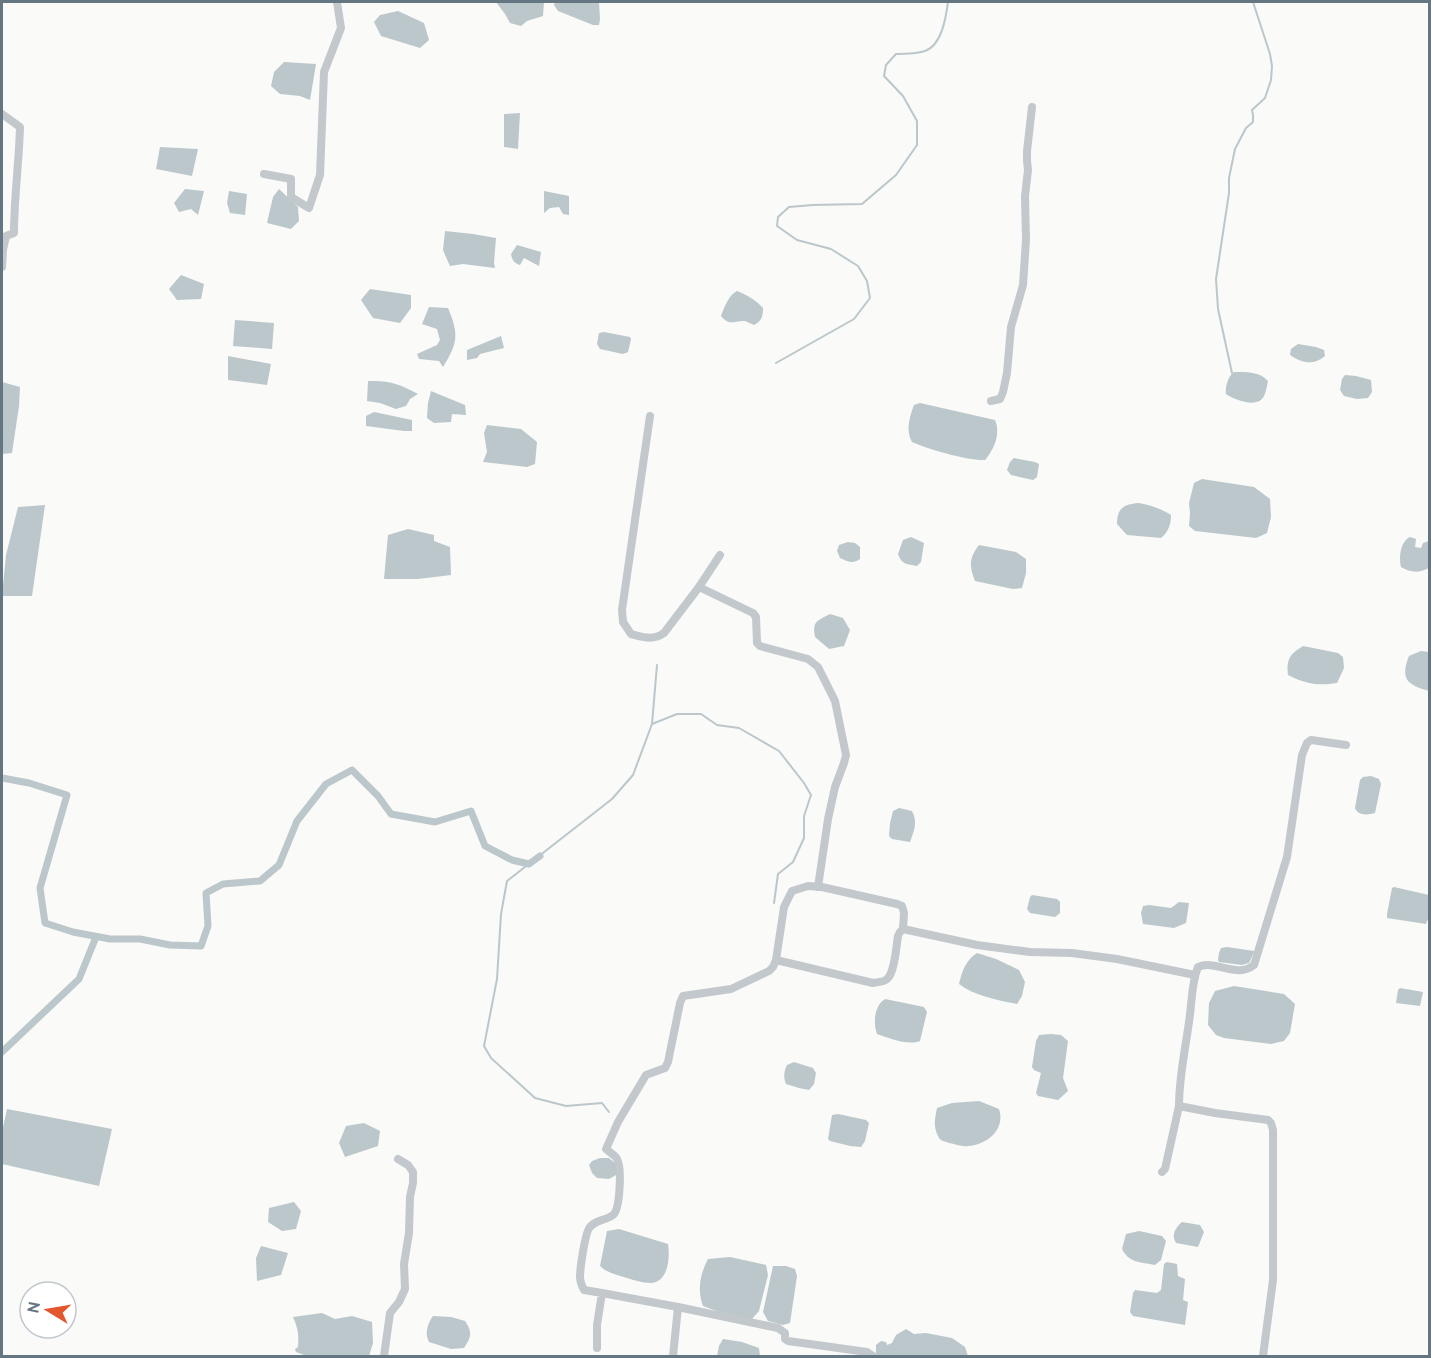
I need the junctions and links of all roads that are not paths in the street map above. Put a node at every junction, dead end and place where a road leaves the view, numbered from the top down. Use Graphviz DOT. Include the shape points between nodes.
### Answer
graph roads {
  1 [pos="337,2"];
  2 [pos="1032,107"];
  3 [pos="2,114"];
  4 [pos="264,174"];
  5 [pos="2,267"];
  6 [pos="991,401"];
  7 [pos="650,417"];
  8 [pos="720,555"];
  9 [pos="699,587"];
  10 [pos="1347,745"];
  11 [pos="818,887"];
  12 [pos="903,929"];
  13 [pos="776,960"];
  14 [pos="1195,975"];
  15 [pos="1179,1106"];
  16 [pos="398,1159"];
  17 [pos="1162,1172"];
  18 [pos="602,1293"];
  19 [pos="678,1307"];
  20 [pos="597,1348"];
  21 [pos="384,1356"];
  22 [pos="673,1356"];
  23 [pos="873,1356"];
  24 [pos="1263,1356"];
  1 -- 4 [label="street" via="341,28 324,72 320,175 309,208 291,197 291,179"];
  2 -- 6 [label="street" via="1026,161 1023,285 1011,327 1004,392 1000,399"];
  3 -- 5 [label="street" via="20,127 14,233 6,237"];
  7 -- 9 [label="street" via="623,622 631,634 658,637"];
  8 -- 9 [label="street"];
  9 -- 11 [label="street" via="753,613 757,644 808,659 818,667 835,701 846,754 828,819"];
  10 -- 14 [label="street" via="1311,740 1307,743 1287,857 1254,965 1239,970 1204,964"];
  11 -- 12 [label="street" via="902,906"];
  11 -- 13 [label="street" via="792,891 784,907"];
  12 -- 13 [label="street" via="898,936 892,971 882,982"];
  12 -- 14 [label="street" via="977,945 1117,959"];
  13 -- 18 [label="street" via="769,971 731,989 683,996 665,1068 646,1075 606,1149 618,1159 620,1170 617,1211 587,1229 580,1275 584,1290"];
  14 -- 15 [label="street" via="1180,1070"];
  15 -- 17 [label="street"];
  15 -- 24 [label="street" via="1271,1123 1273,1280"];
  16 -- 21 [label="street" via="413,1172 410,1233 404,1264 405,1289 390,1313"];
  18 -- 19 [label="street"];
  18 -- 20 [label="street"];
  19 -- 22 [label="street"];
  19 -- 23 [label="street" via="778,1328 788,1341"];
}
